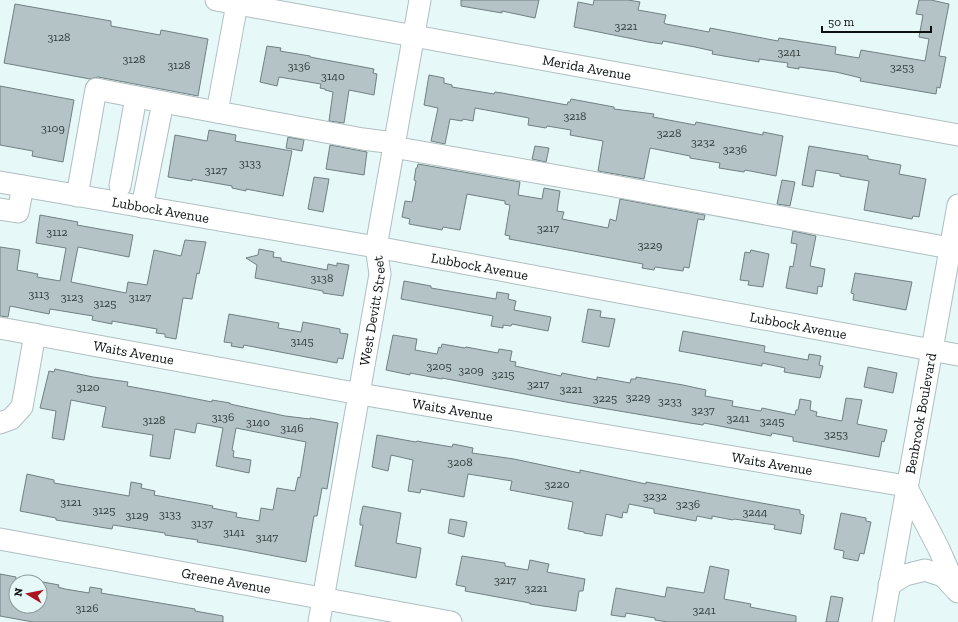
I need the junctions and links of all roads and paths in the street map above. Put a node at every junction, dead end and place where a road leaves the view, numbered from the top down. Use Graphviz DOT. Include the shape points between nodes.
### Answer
graph roads {
  1 [pos="216,0"];
  2 [pos="420,0"];
  3 [pos="237,4"];
  4 [pos="413,36"];
  5 [pos="136,97"];
  6 [pos="163,102"];
  7 [pos="218,112"];
  8 [pos="958,135"];
  9 [pos="394,145"];
  10 [pos="0,182"];
  11 [pos="23,186"];
  12 [pos="120,186"];
  13 [pos="77,196"];
  14 [pos="958,205"];
  15 [pos="142,207"];
  16 [pos="0,209"];
  17 [pos="376,247"];
  18 [pos="950,248"];
  19 [pos="0,328"];
  20 [pos="35,334"];
  21 [pos="932,350"];
  22 [pos="958,355"];
  23 [pos="360,394"];
  24 [pos="0,423"];
  25 [pos="906,486"];
  26 [pos="0,539"];
  27 [pos="889,585"];
  28 [pos="958,593"];
  29 [pos="323,599"];
  30 [pos="319,622"];
  31 [pos="452,622"];
  32 [pos="883,622"];
  1 -- 3 [label="street, Merida Avenue"];
  2 -- 4 [label="street, West Devitt Street"];
  3 -- 4 [label="street, Merida Avenue"];
  3 -- 7 [label="street"];
  4 -- 8 [label="street, Merida Avenue"];
  4 -- 9 [label="street, West Devitt Street"];
  5 -- 6 [label="street"];
  5 -- 12 [label="street"];
  5 -- 13 [label="street" via="96,89"];
  6 -- 7 [label="street"];
  6 -- 15 [label="street"];
  7 -- 9 [label="street"];
  9 -- 17 [label="street, West Devitt Street"];
  9 -- 18 [label="street"];
  10 -- 11 [label="street, Lubbock Avenue"];
  11 -- 13 [label="street, Lubbock Avenue"];
  11 -- 16 [label="street" via="18,212"];
  13 -- 15 [label="street, Lubbock Avenue"];
  14 -- 18 [label="street, Benbrook Boulevard"];
  15 -- 17 [label="street, Lubbock Avenue"];
  17 -- 21 [label="street, Lubbock Avenue"];
  17 -- 23 [label="street, West Devitt Street" via="380,274"];
  18 -- 21 [label="street, Benbrook Boulevard"];
  19 -- 20 [label="street, Waits Avenue"];
  20 -- 23 [label="street, Waits Avenue"];
  20 -- 24 [label="street" via="22,407 11,419"];
  21 -- 22 [label="street, Lubbock Avenue"];
  21 -- 25 [label="street, Benbrook Boulevard"];
  23 -- 25 [label="street, Waits Avenue"];
  23 -- 29 [label="street, West Devitt Street"];
  25 -- 27 [label="street, Benbrook Boulevard"];
  25 -- 28 [label="street"];
  26 -- 29 [label="street, Greene Avenue"];
  27 -- 28 [label="street" via="905,575 925,570 943,576"];
  27 -- 32 [label="street, Benbrook Boulevard"];
  29 -- 30 [label="street, West Devitt Street"];
  29 -- 31 [label="street, Greene Avenue"];
}
